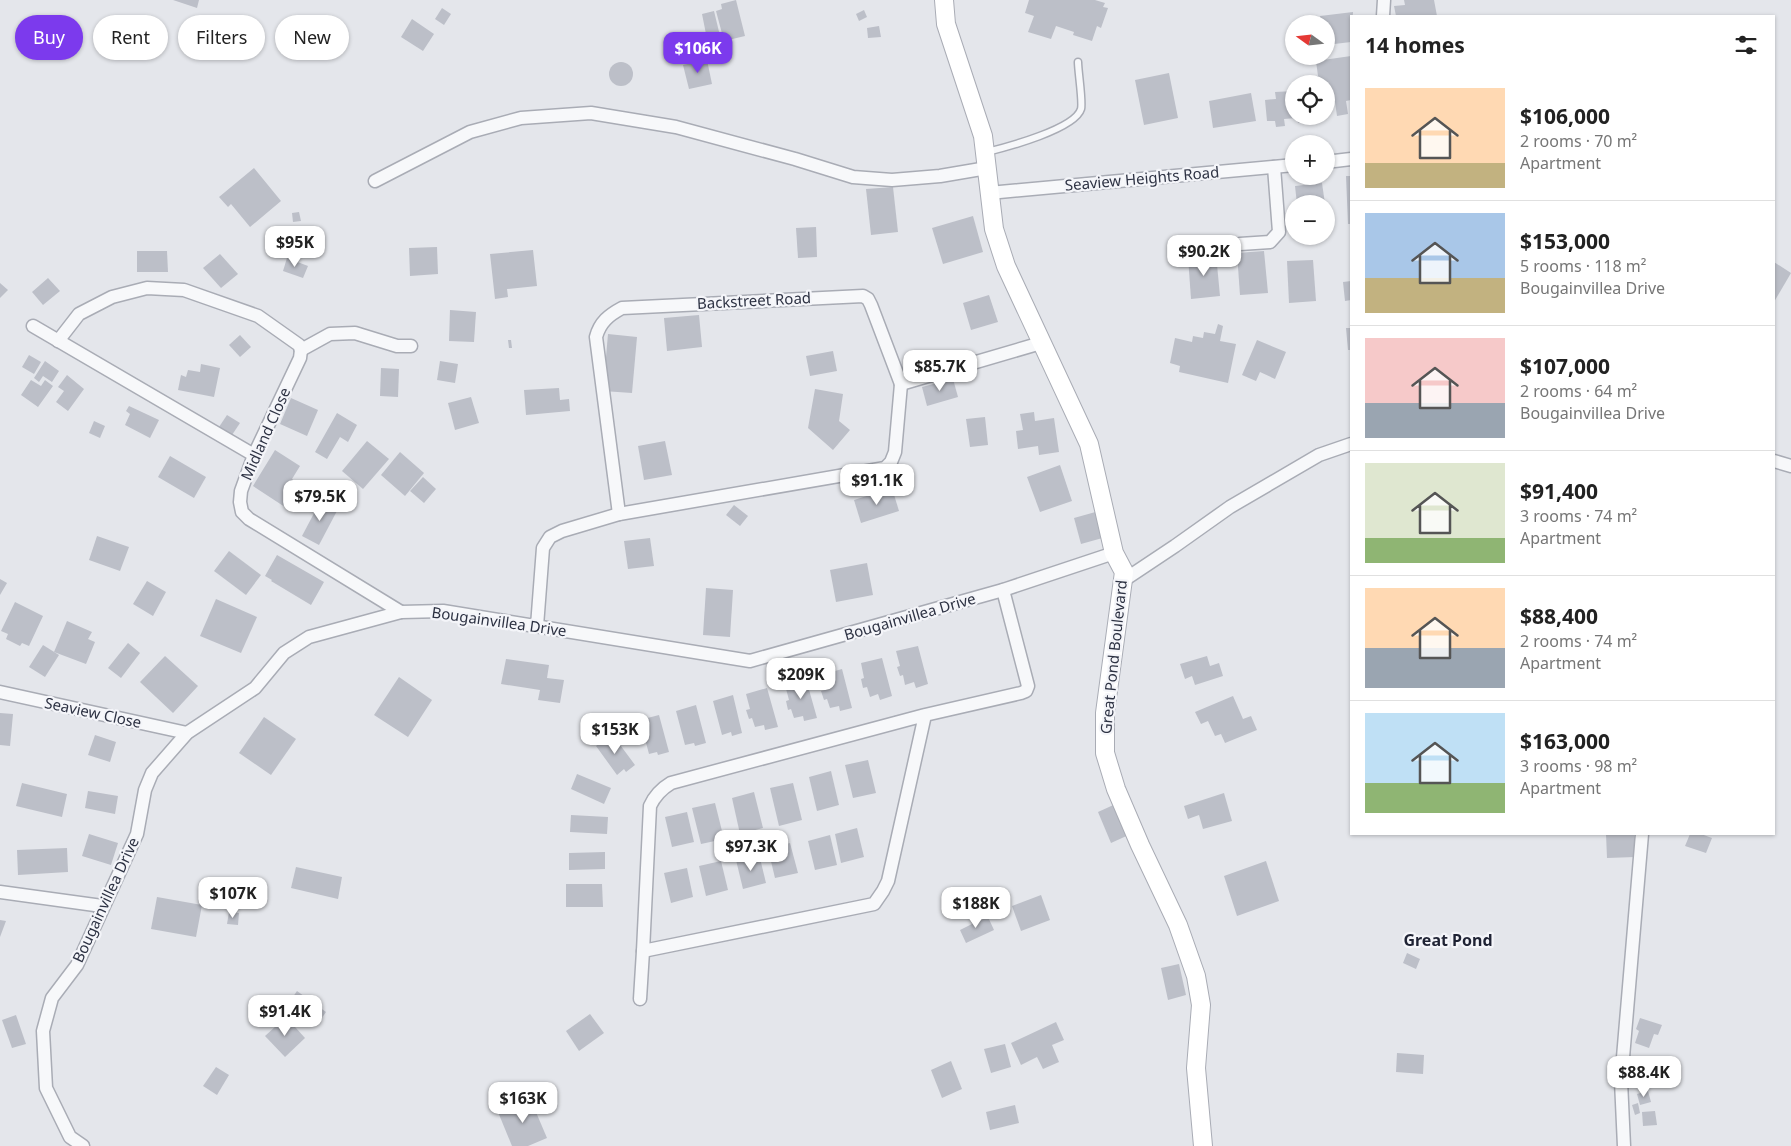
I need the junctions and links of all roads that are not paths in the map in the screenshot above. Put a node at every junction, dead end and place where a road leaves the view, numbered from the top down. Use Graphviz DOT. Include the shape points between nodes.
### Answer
graph roads {
  1 [pos="944,0"];
  2 [pos="1384,0"];
  3 [pos="1384,15"];
  4 [pos="1078,62"];
  5 [pos="1350,159"];
  6 [pos="986,160"];
  7 [pos="1335,161"];
  8 [pos="1285,166"];
  9 [pos="1274,167"];
  10 [pos="375,181"];
  11 [pos="990,193"];
  12 [pos="1240,244"];
  13 [pos="33,326"];
  14 [pos="58,341"];
  15 [pos="1041,342"];
  16 [pos="411,346"];
  17 [pos="301,350"];
  18 [pos="901,384"];
  19 [pos="1350,444"];
  20 [pos="254,455"];
  21 [pos="1775,461"];
  22 [pos="1791,466"];
  23 [pos="619,514"];
  24 [pos="1114,553"];
  25 [pos="1124,580"];
  26 [pos="1003,590"];
  27 [pos="401,612"];
  28 [pos="538,626"];
  29 [pos="0,692"];
  30 [pos="926,715"];
  31 [pos="187,733"];
  32 [pos="1642,835"];
  33 [pos="0,892"];
  34 [pos="102,906"];
  35 [pos="643,951"];
  36 [pos="640,999"];
  37 [pos="83,1146"];
  38 [pos="1202,1146"];
  39 [pos="1624,1146"];
  1 -- 6 [label="street, Great Pond Boulevard" via="946,24 983,136"];
  2 -- 3 [label="street"];
  4 -- 6 [label="lane" via="1081,109 1072,121"];
  5 -- 7 [label="street"];
  6 -- 10 [label="street" via="940,176 892,180 853,177 676,127 591,113 521,118 470,132"];
  6 -- 11 [label="street, Great Pond Boulevard"];
  8 -- 9 [label="street, Seaview Heights Road"];
  9 -- 11 [label="street, Seaview Heights Road"];
  9 -- 12 [label="street" via="1279,232 1270,242"];
  11 -- 15 [label="street, Great Pond Boulevard" via="994,229 1006,266"];
  13 -- 14 [label="street"];
  14 -- 17 [label="street" via="79,314 112,296 147,288 184,290 258,316 299,345"];
  14 -- 20 [label="street"];
  15 -- 18 [label="street"];
  15 -- 24 [label="street, Great Pond Boulevard" via="1089,444"];
  16 -- 17 [label="street" via="397,346 355,332 330,334"];
  17 -- 20 [label="street, Midland Close"];
  18 -- 23 [label="street" via="895,452 885,468"];
  18 -- 23 [label="street, Backstreet Road" via="872,305 863,296 622,308 604,320 596,337"];
  19 -- 25 [label="street" via="1319,455 1230,507"];
  20 -- 27 [label="street, Midland Close" via="241,492 242,512"];
  21 -- 22 [label="street"];
  23 -- 28 [label="street" via="550,537 543,548"];
  24 -- 25 [label="street, Great Pond Boulevard" via="1124,572"];
  24 -- 26 [label="street, Bougainvillea Drive"];
  25 -- 38 [label="street, Great Pond Boulevard" via="1105,713 1105,752 1112,778 1178,925 1196,976 1201,1005 1196,1068"];
  26 -- 28 [label="street, Bougainvillea Drive" via="750,661"];
  26 -- 30 [label="street" via="1028,686 1026,691"];
  27 -- 28 [label="street, Bougainvillea Drive" via="443,611"];
  27 -- 31 [label="street, Bougainvillea Drive" via="309,637 284,653 255,688"];
  29 -- 31 [label="street, Seaview Close"];
  30 -- 35 [label="street" via="888,881 874,904"];
  30 -- 35 [label="street" via="662,788 650,806"];
  31 -- 34 [label="street, Bougainvillea Drive" via="152,773 145,790 137,834"];
  32 -- 39 [label="street" via="1621,1081"];
  33 -- 34 [label="street"];
  34 -- 37 [label="street, Bougainvillea Drive" via="76,965 52,998 43,1031 46,1088 70,1137"];
  35 -- 36 [label="street"];
}
